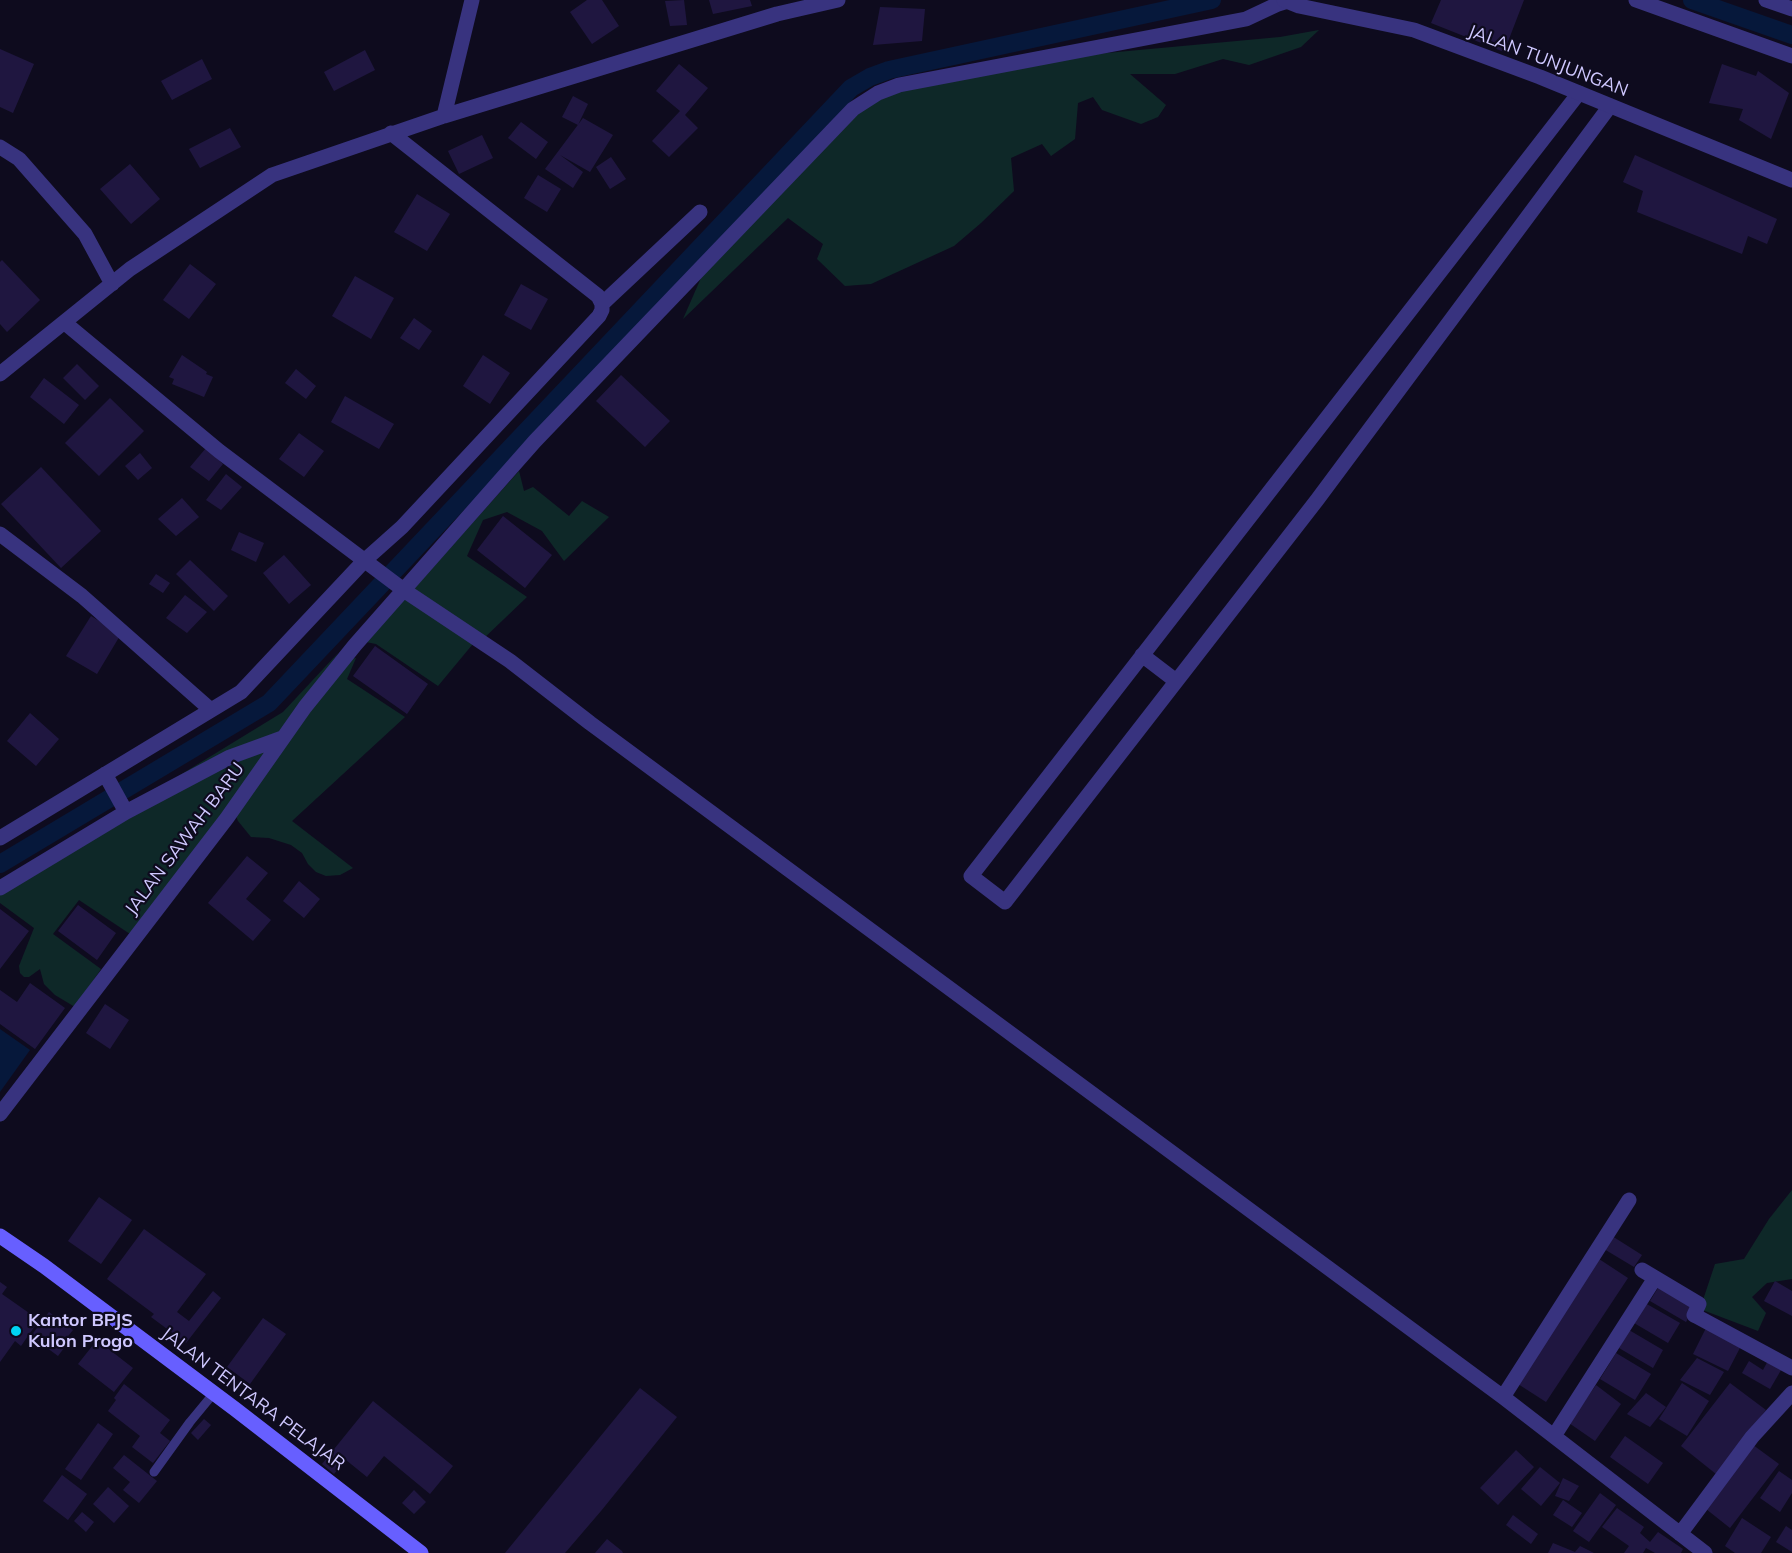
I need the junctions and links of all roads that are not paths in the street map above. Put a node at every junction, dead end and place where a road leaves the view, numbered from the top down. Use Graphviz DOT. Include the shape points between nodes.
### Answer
graph roads {
  1 [pos="472,0"];
  2 [pos="838,0"];
  3 [pos="1286,0"];
  4 [pos="1636,0"];
  5 [pos="1766,0"];
  6 [pos="1792,9"];
  7 [pos="1792,56"];
  8 [pos="1579,93"];
  9 [pos="1610,106"];
  10 [pos="444,116"];
  11 [pos="391,133"];
  12 [pos="0,147"];
  13 [pos="1792,180"];
  14 [pos="700,212"];
  15 [pos="112,284"];
  16 [pos="602,304"];
  17 [pos="65,323"];
  18 [pos="0,374"];
  19 [pos="0,534"];
  20 [pos="369,563"];
  21 [pos="400,587"];
  22 [pos="1142,655"];
  23 [pos="1176,681"];
  24 [pos="211,710"];
  25 [pos="282,738"];
  26 [pos="107,778"];
  27 [pos="123,808"];
  28 [pos="0,838"];
  29 [pos="0,888"];
  30 [pos="0,1114"];
  31 [pos="1629,1200"];
  32 [pos="0,1236"];
  33 [pos="1792,1368"];
  34 [pos="214,1393"];
  35 [pos="1792,1393"];
  36 [pos="1503,1397"];
  37 [pos="1554,1436"];
  38 [pos="154,1472"];
  39 [pos="1680,1534"];
  40 [pos="421,1553"];
  41 [pos="1705,1553"];
  1 -- 10 [label="street"];
  2 -- 10 [label="street" via="777,14"];
  3 -- 8 [label="street, JALAN TUNJUNGAN" via="1414,30"];
  3 -- 21 [label="street, JALAN SAWAH BARU" via="1246,19 899,85 853,109"];
  4 -- 7 [label="street"];
  5 -- 6 [label="street"];
  8 -- 9 [label="street, JALAN TUNJUNGAN"];
  8 -- 22 [label="street"];
  9 -- 13 [label="street, JALAN TUNJUNGAN"];
  9 -- 23 [label="street" via="1317,500"];
  10 -- 11 [label="street"];
  11 -- 15 [label="street" via="272,175"];
  11 -- 16 [label="street" via="598,296"];
  12 -- 15 [label="street" via="19,159 85,234"];
  14 -- 16 [label="street"];
  15 -- 17 [label="street"];
  16 -- 20 [label="street" via="592,325"];
  17 -- 18 [label="street"];
  17 -- 20 [label="street" via="219,451"];
  19 -- 24 [label="street" via="82,596"];
  20 -- 21 [label="street"];
  20 -- 24 [label="street" via="241,692"];
  21 -- 25 [label="street, JALAN SAWAH BARU"];
  21 -- 36 [label="street" via="510,661"];
  22 -- 23 [label="street"];
  22 -- 23 [label="street" via="971,876 1005,902"];
  24 -- 26 [label="street"];
  25 -- 27 [label="street" via="230,757"];
  25 -- 30 [label="street, JALAN SAWAH BARU" via="227,818"];
  26 -- 27 [label="street"];
  26 -- 28 [label="street"];
  27 -- 29 [label="street"];
  31 -- 36 [label="street"];
  32 -- 34 [label="main road, JALAN TENTARA PELAJAR"];
  33 -- 37 [label="street" via="1694,1315 1699,1304 1649,1274"];
  34 -- 38 [label="lane"];
  34 -- 40 [label="main road, JALAN TENTARA PELAJAR"];
  35 -- 39 [label="street" via="1752,1437"];
  36 -- 37 [label="street"];
  37 -- 39 [label="street"];
  39 -- 41 [label="street"];
}
